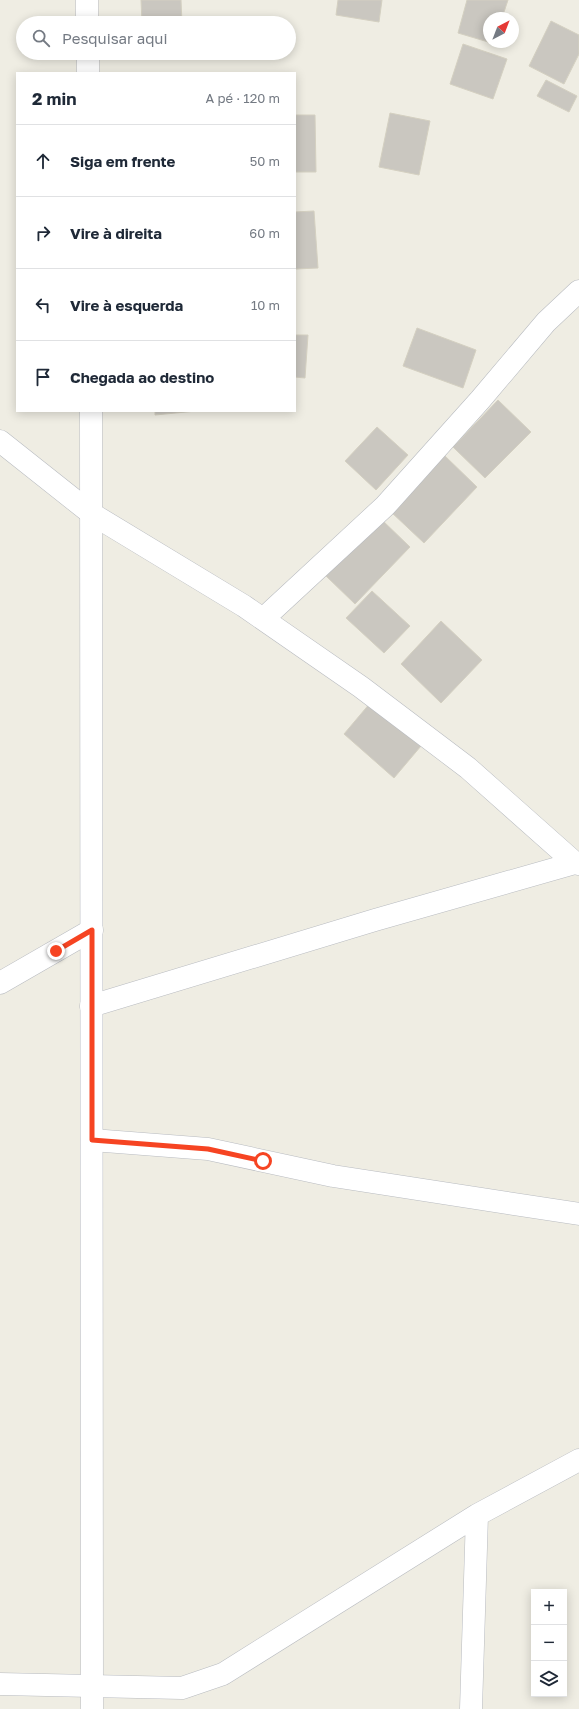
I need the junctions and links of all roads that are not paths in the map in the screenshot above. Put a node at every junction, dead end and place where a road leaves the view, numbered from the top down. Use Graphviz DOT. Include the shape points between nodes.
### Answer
graph roads {
  1 [pos="87,0"];
  2 [pos="87,16"];
  3 [pos="88,60"];
  4 [pos="88,72"];
  5 [pos="579,292"];
  6 [pos="91,412"];
  7 [pos="0,441"];
  8 [pos="92,514"];
  9 [pos="263,619"];
  10 [pos="577,864"];
  11 [pos="92,930"];
  12 [pos="0,983"];
  13 [pos="92,1006"];
  14 [pos="92,1140"];
  15 [pos="579,1214"];
  16 [pos="579,1460"];
  17 [pos="477,1515"];
  18 [pos="0,1684"];
  19 [pos="92,1685"];
  20 [pos="92,1709"];
  21 [pos="471,1709"];
  1 -- 2 [label="street"];
  3 -- 4 [label="street"];
  5 -- 9 [label="street" via="546,322 385,506"];
  6 -- 8 [label="street"];
  7 -- 8 [label="street"];
  8 -- 9 [label="street"];
  8 -- 11 [label="street"];
  9 -- 10 [label="street" via="361,687 468,768"];
  10 -- 13 [label="street" via="375,920"];
  11 -- 12 [label="street"];
  11 -- 13 [label="street"];
  13 -- 14 [label="street"];
  14 -- 15 [label="street" via="208,1149 333,1176"];
  14 -- 19 [label="street"];
  16 -- 17 [label="street"];
  17 -- 19 [label="street" via="223,1674 182,1688"];
  17 -- 21 [label="street"];
  18 -- 19 [label="street"];
  19 -- 20 [label="street"];
}
